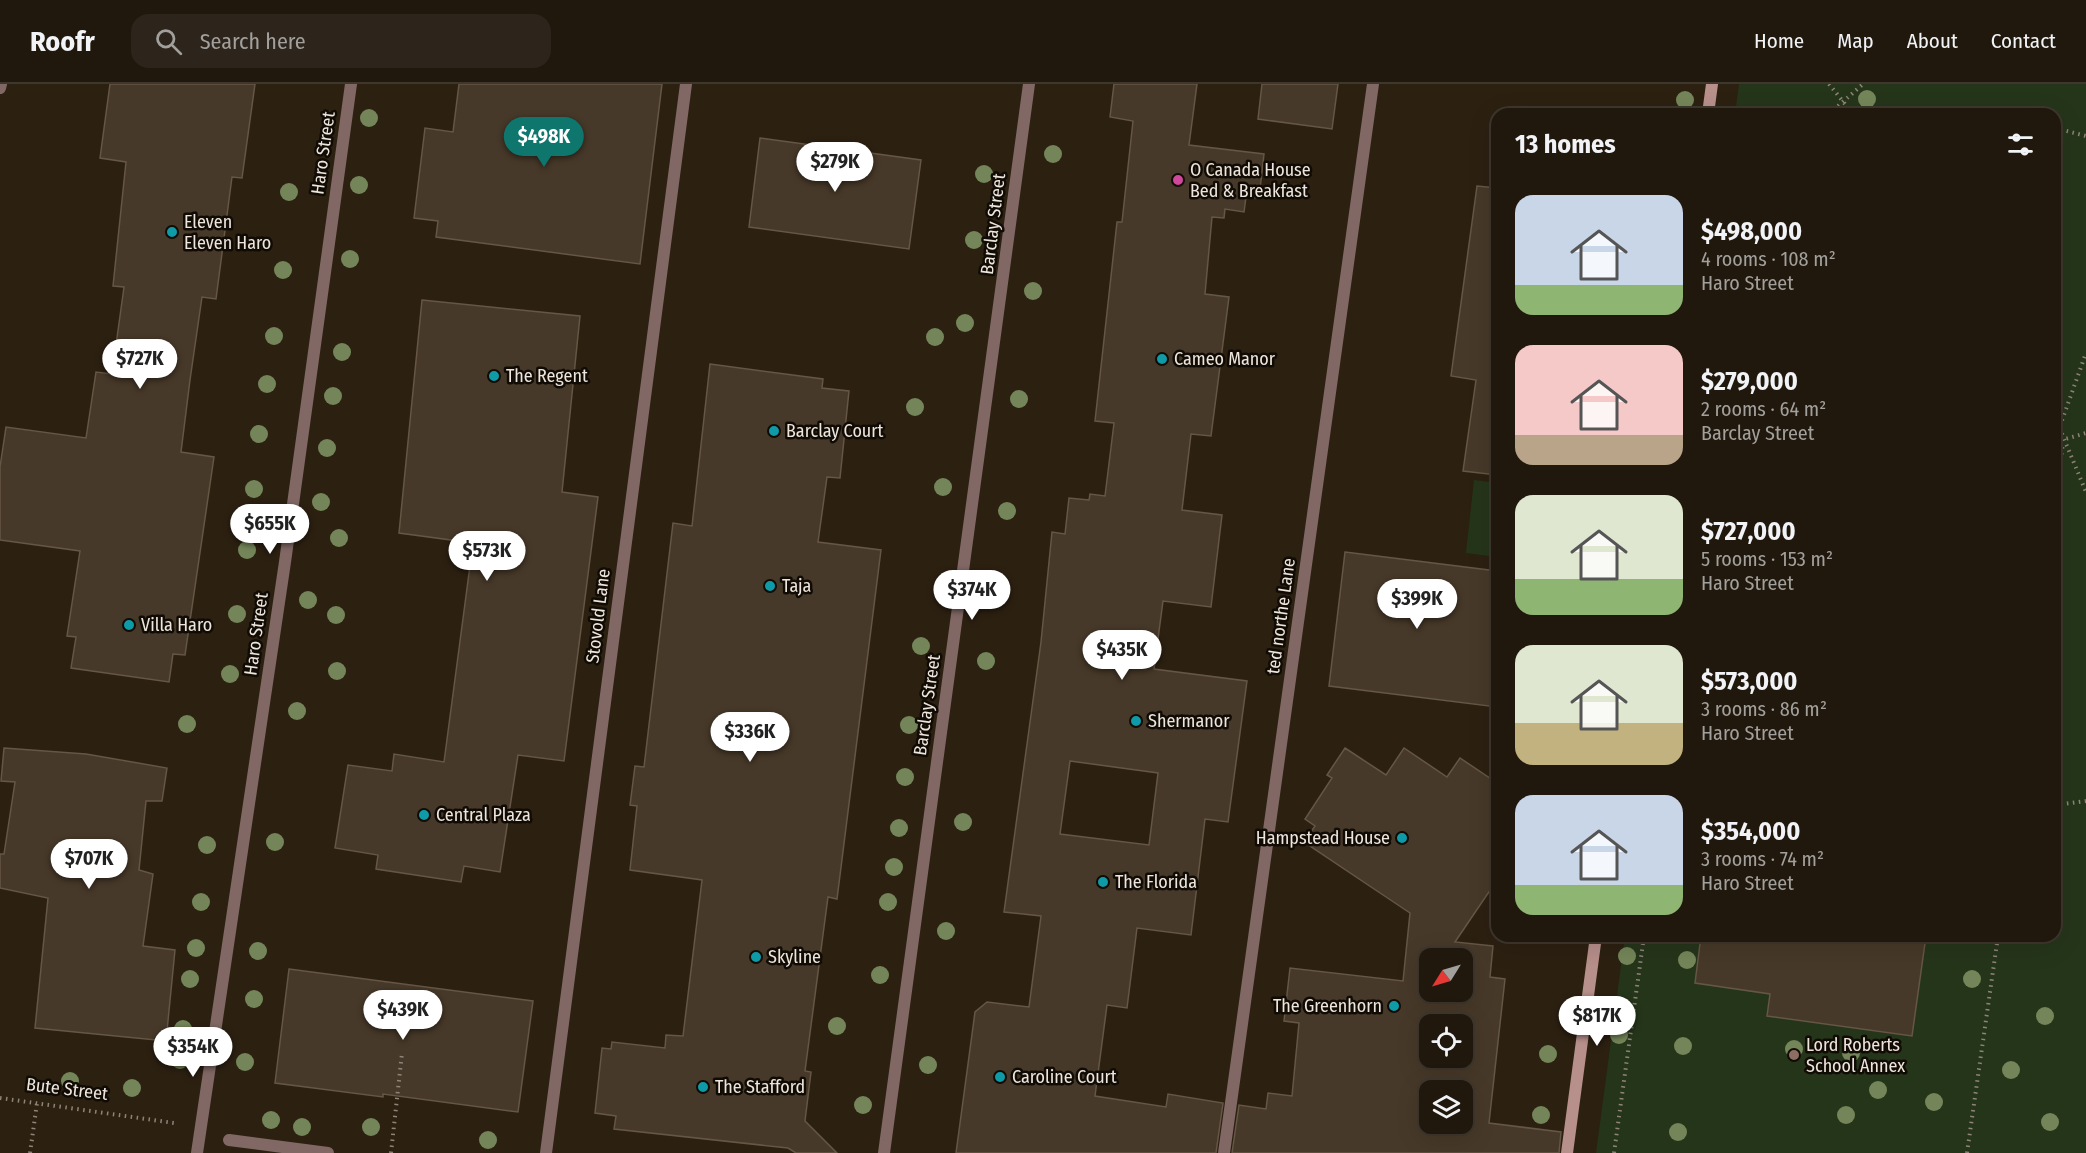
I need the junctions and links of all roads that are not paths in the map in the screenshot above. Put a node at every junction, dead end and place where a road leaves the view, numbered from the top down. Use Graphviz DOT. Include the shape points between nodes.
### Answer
graph roads {
  1 [pos="351,84"];
  2 [pos="686,84"];
  3 [pos="1029,84"];
  4 [pos="1373,84"];
  5 [pos="1712,84"];
  6 [pos="1709,108"];
  7 [pos="1595,942"];
  8 [pos="229,1140"];
  9 [pos="197,1153"];
  10 [pos="328,1153"];
  11 [pos="546,1153"];
  12 [pos="884,1153"];
  13 [pos="1224,1153"];
  14 [pos="1567,1153"];
  1 -- 9 [label="street, Haro Street"];
  2 -- 11 [label="street, Stovold Lane"];
  3 -- 12 [label="street, Barclay Street"];
  4 -- 13 [label="street, ted northe Lane"];
  5 -- 6 [label="street"];
  7 -- 14 [label="street"];
  8 -- 10 [label="street"];
}
